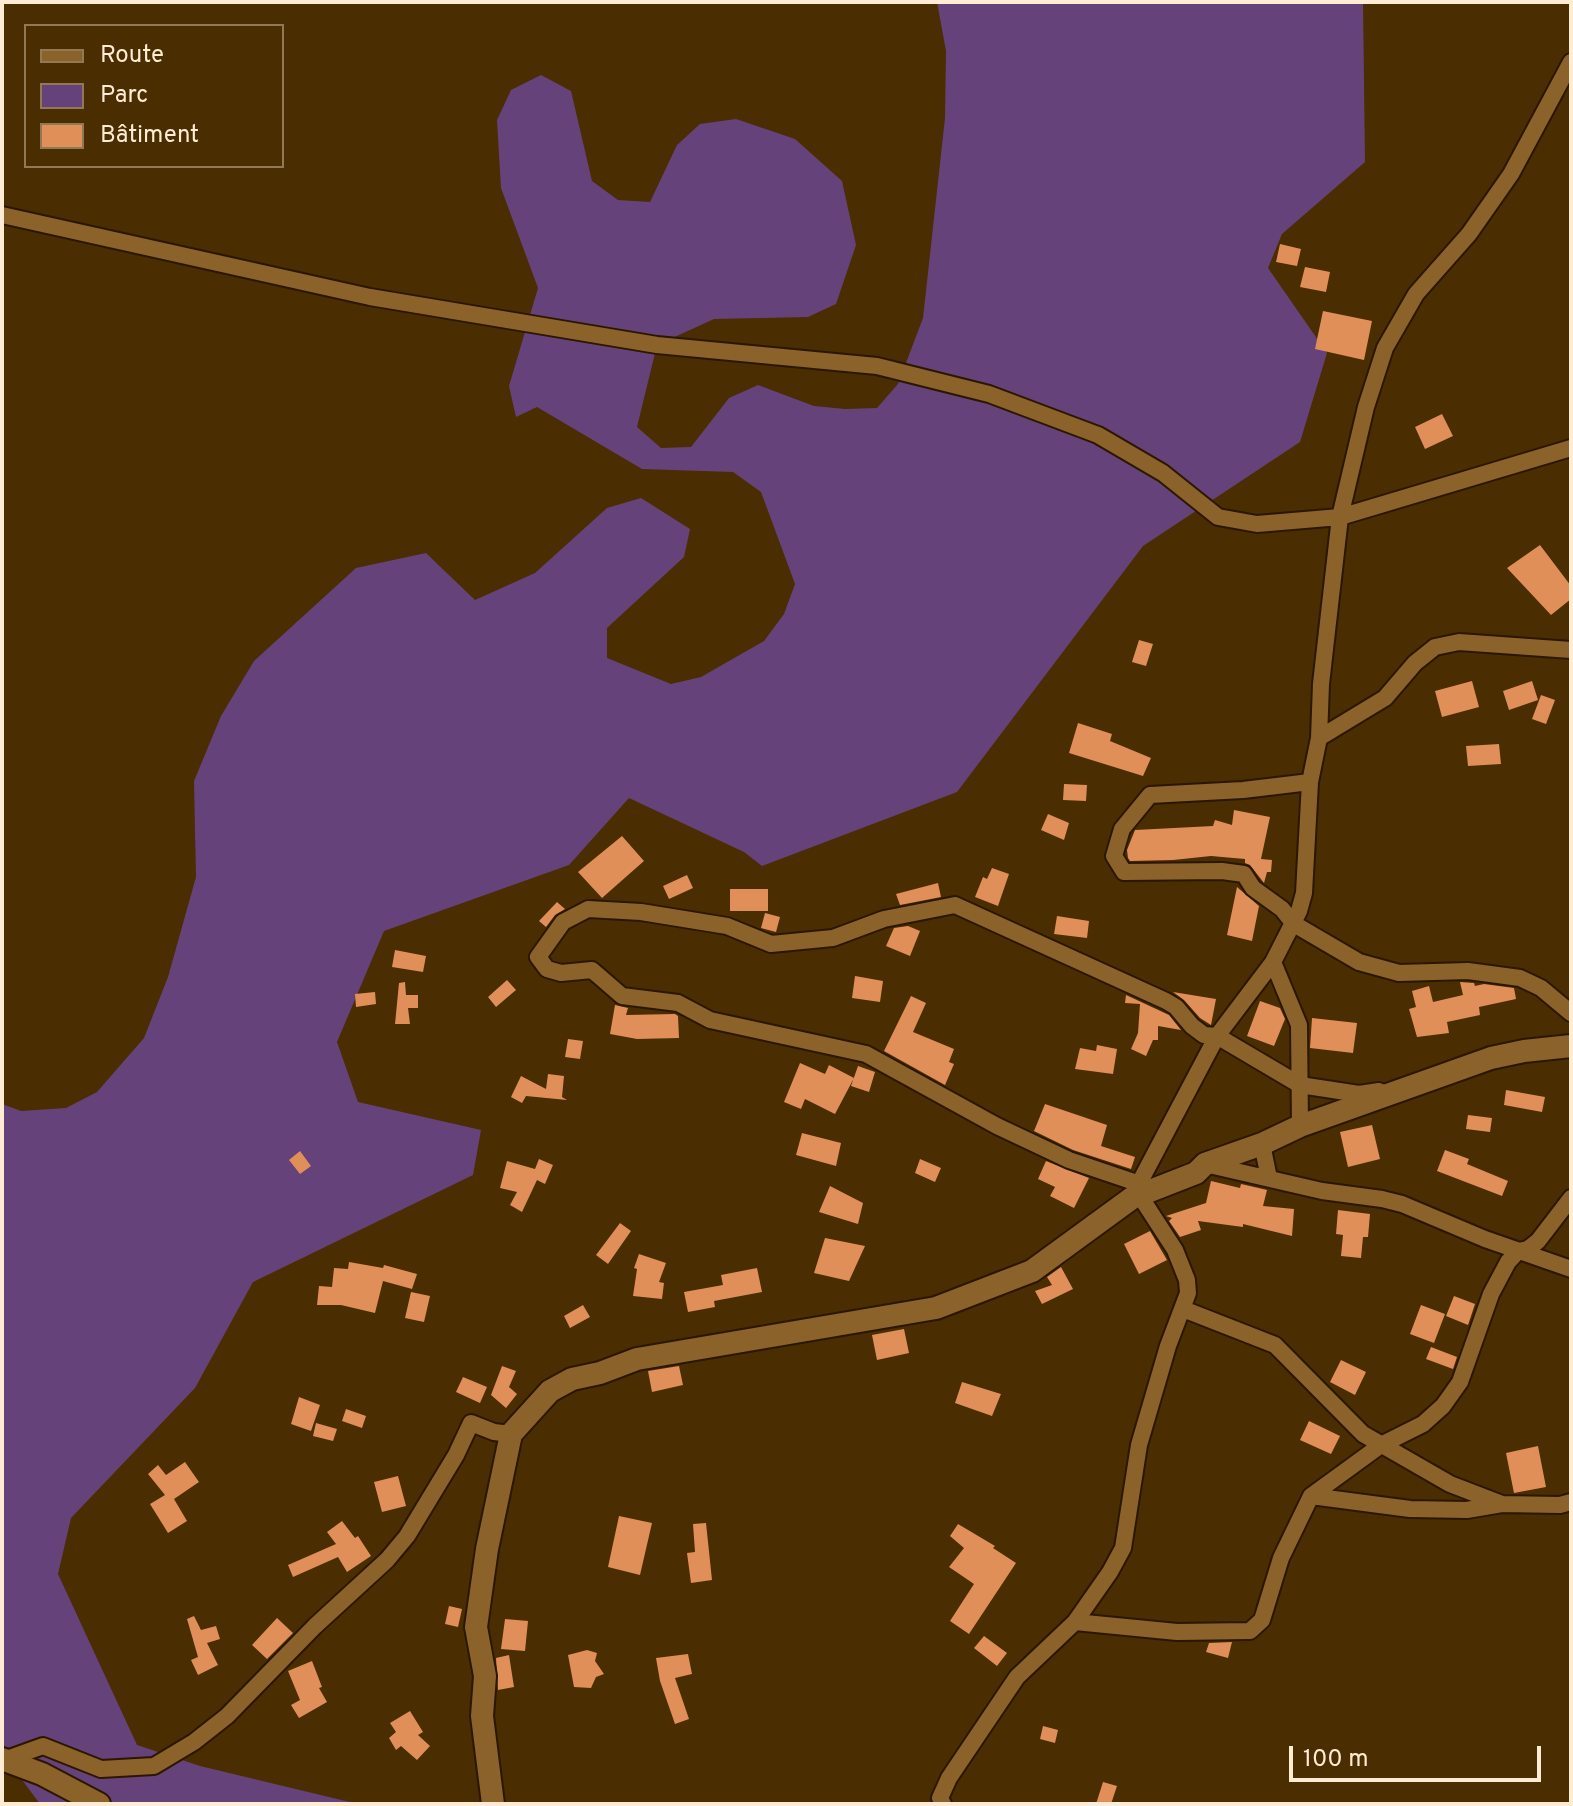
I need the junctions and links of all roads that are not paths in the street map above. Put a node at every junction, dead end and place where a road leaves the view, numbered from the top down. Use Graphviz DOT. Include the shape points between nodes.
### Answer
graph roads {
  1 [pos="1571,62"];
  2 [pos="2,215"];
  3 [pos="1571,448"];
  4 [pos="1340,517"];
  5 [pos="1571,650"];
  6 [pos="1319,738"];
  7 [pos="1310,782"];
  8 [pos="1294,924"];
  9 [pos="1273,962"];
  10 [pos="1571,1013"];
  11 [pos="1217,1036"];
  12 [pos="1571,1046"];
  13 [pos="1300,1085"];
  14 [pos="1412,1085"];
  15 [pos="1300,1126"];
  16 [pos="1262,1144"];
  17 [pos="1205,1164"];
  18 [pos="1269,1178"];
  19 [pos="1136,1193"];
  20 [pos="1571,1198"];
  21 [pos="1518,1251"];
  22 [pos="1571,1269"];
  23 [pos="1183,1309"];
  24 [pos="511,1434"];
  25 [pos="1381,1445"];
  26 [pos="1311,1496"];
  27 [pos="1571,1502"];
  28 [pos="1502,1504"];
  29 [pos="1075,1622"];
  30 [pos="3,1759"];
  31 [pos="99,1804"];
  32 [pos="493,1804"];
  33 [pos="943,1804"];
  1 -- 4 [label="street" via="1511,174 1469,234 1416,294 1385,348"];
  2 -- 4 [label="street" via="370,297 657,345 877,366 989,394 1098,435 1163,473 1218,517 1257,524"];
  3 -- 4 [label="street"];
  4 -- 6 [label="street"];
  5 -- 6 [label="street" via="1459,642 1435,647 1385,698"];
  6 -- 7 [label="street"];
  7 -- 8 [label="street" via="1304,893"];
  7 -- 8 [label="street" via="1150,795 1122,829 1114,856 1124,872 1244,874"];
  8 -- 9 [label="street"];
  8 -- 10 [label="street" via="1359,962 1385,970 1520,978"];
  9 -- 11 [label="street"];
  9 -- 13 [label="street" via="1299,1025"];
  11 -- 13 [label="street"];
  11 -- 19 [label="street"];
  11 -- 19 [label="street" via="1204,1035 1166,1001 955,905 884,919 833,938 771,944 727,926 588,909 563,922 538,957 547,969 561,973 592,970 622,996 678,1003 710,1020 866,1054 997,1126"];
  12 -- 14 [label="main road" via="1491,1058"];
  13 -- 14 [label="street" via="1359,1094"];
  13 -- 15 [label="street"];
  14 -- 15 [label="main road"];
  15 -- 16 [label="main road"];
  16 -- 17 [label="main road"];
  16 -- 18 [label="street"];
  17 -- 18 [label="street"];
  17 -- 19 [label="main road" via="1196,1173"];
  18 -- 21 [label="street" via="1402,1204"];
  19 -- 23 [label="street" via="1175,1250 1187,1280"];
  19 -- 24 [label="main road" via="1032,1271 978,1293 900,1315 637,1359 550,1391"];
  20 -- 21 [label="street" via="1538,1241"];
  21 -- 22 [label="street"];
  21 -- 25 [label="street" via="1491,1294 1460,1382 1423,1424"];
  23 -- 25 [label="street" via="1283,1350 1354,1425"];
  23 -- 29 [label="street" via="1139,1445 1123,1548"];
  24 -- 30 [label="street" via="471,1423 407,1536 387,1560 194,1742 154,1766 101,1769 43,1746"];
  24 -- 32 [label="main road" via="476,1627 485,1676 482,1716"];
  25 -- 26 [label="street"];
  25 -- 28 [label="street" via="1450,1484"];
  26 -- 28 [label="street" via="1410,1509 1467,1510"];
  26 -- 29 [label="street" via="1281,1558 1262,1620 1250,1631 1177,1632"];
  27 -- 28 [label="street"];
  29 -- 33 [label="street" via="1017,1677 949,1778 940,1798"];
  30 -- 31 [label="main road"];
}
